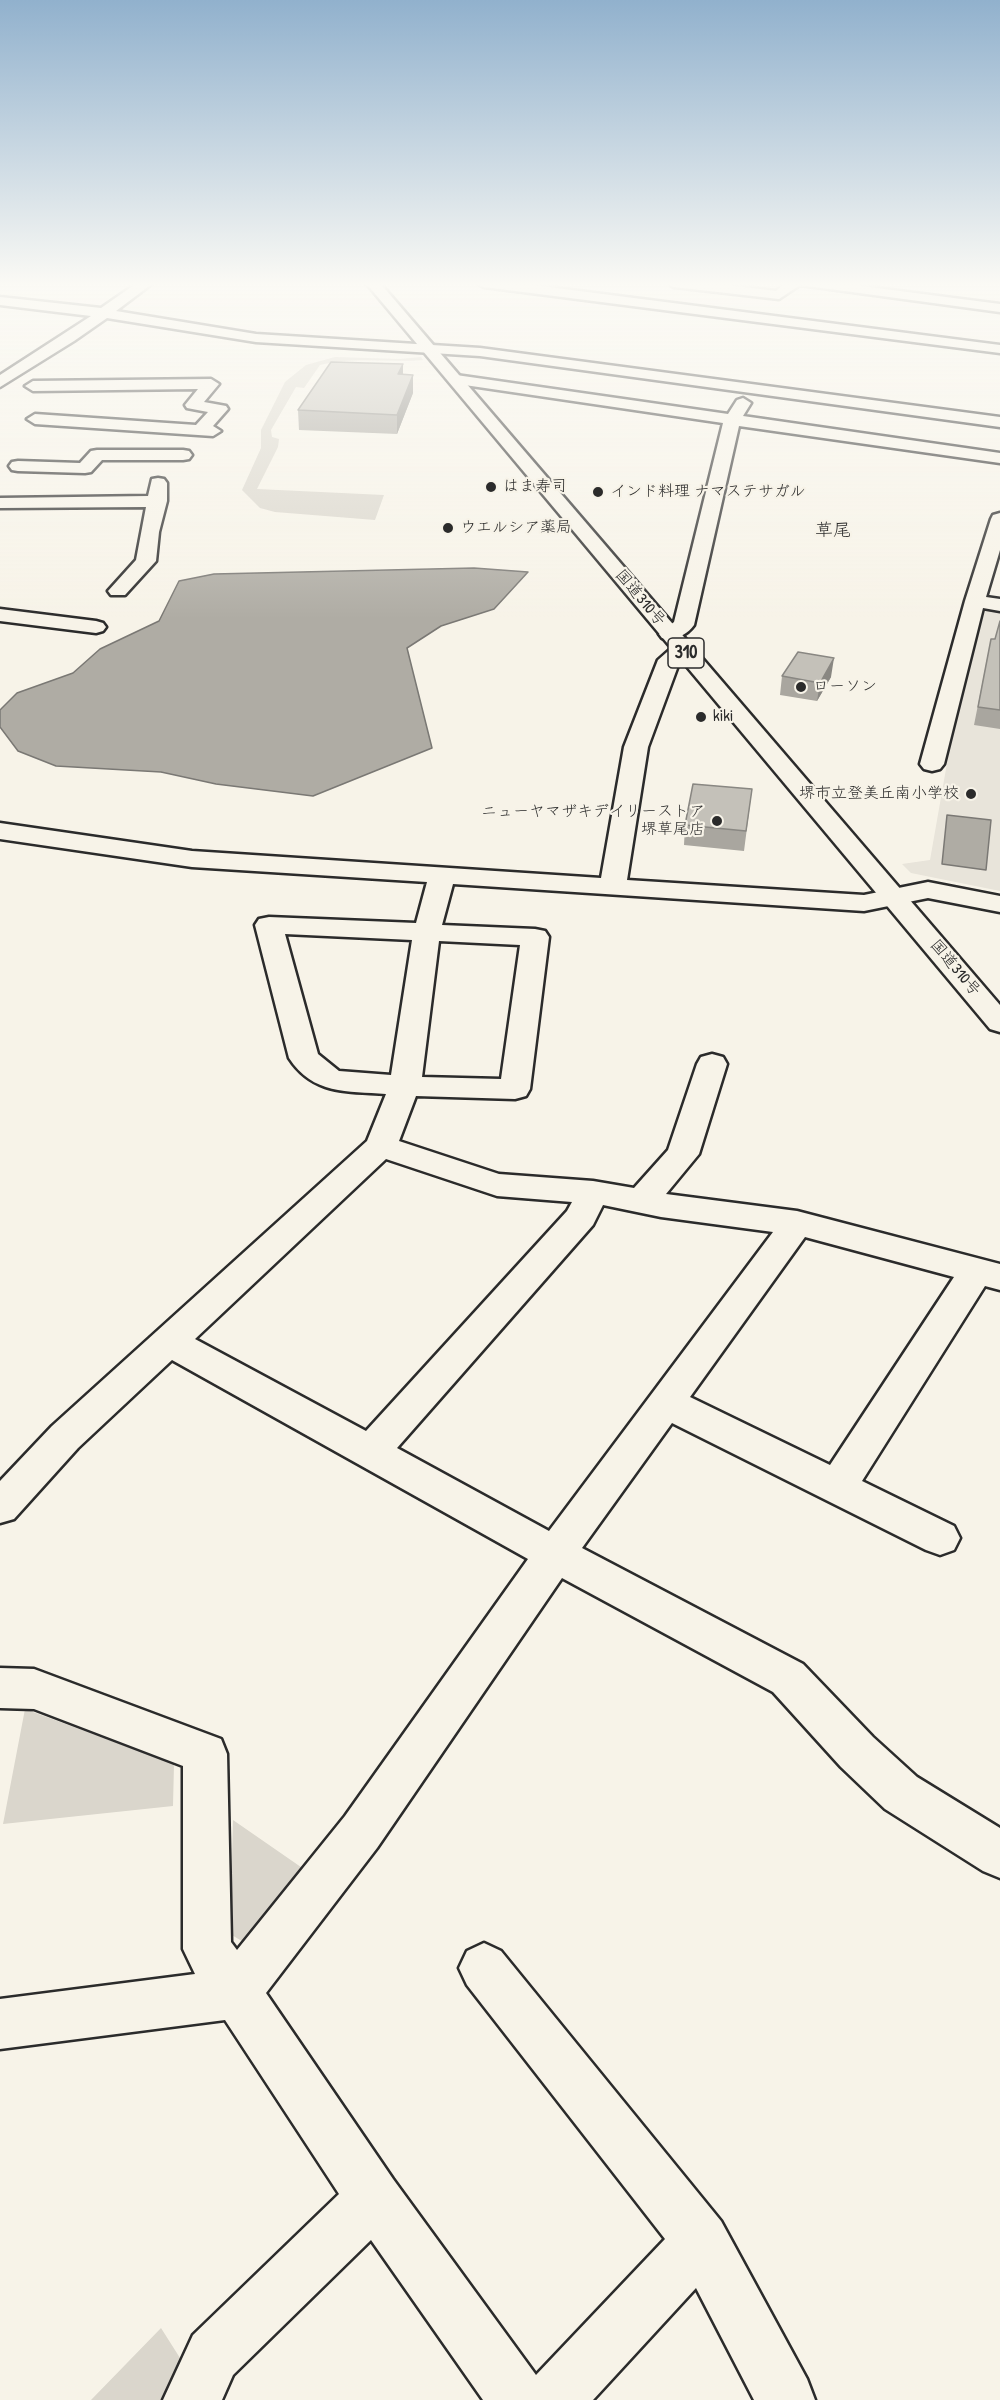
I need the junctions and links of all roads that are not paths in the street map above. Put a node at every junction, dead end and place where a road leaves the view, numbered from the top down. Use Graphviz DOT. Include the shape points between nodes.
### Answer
graph roads {
  1 [pos="34,395"];
  2 [pos="198,395"];
  3 [pos="469,395"];
  4 [pos="557,395"];
  5 [pos="748,395"];
  6 [pos="797,395"];
  7 [pos="35,419"];
  8 [pos="732,421"];
  9 [pos="1000,422"];
  10 [pos="183,455"];
  11 [pos="1000,458"];
  12 [pos="18,466"];
  13 [pos="0,503"];
  14 [pos="1000,519"];
  15 [pos="118,591"];
  16 [pos="975,601"];
  17 [pos="1000,605"];
  18 [pos="0,615"];
  19 [pos="96,627"];
  20 [pos="676,642"];
  21 [pos="932,765"];
  22 [pos="0,831"];
  23 [pos="442,874"];
  24 [pos="613,887"];
  25 [pos="894,896"];
  26 [pos="1000,904"];
  27 [pos="427,932"];
  28 [pos="1000,1023"];
  29 [pos="712,1064"];
  30 [pos="405,1086"];
  31 [pos="381,1146"];
  32 [pos="593,1192"];
  33 [pos="641,1201"];
  34 [pos="797,1223"];
  35 [pos="989,1273"];
  36 [pos="169,1341"];
  37 [pos="667,1403"];
  38 [pos="370,1452"];
  39 [pos="837,1487"];
  40 [pos="0,1507"];
  41 [pos="940,1538"];
  42 [pos="555,1554"];
  43 [pos="0,1688"];
  44 [pos="1000,1855"];
  45 [pos="484,1968"];
  46 [pos="234,1994"];
  47 [pos="0,2024"];
  48 [pos="374,2198"];
  49 [pos="701,2241"];
  50 [pos="192,2400"];
  51 [pos="518,2400"];
  52 [pos="553,2400"];
  53 [pos="786,2400"];
  1 -- 7 [label="main road"];
  2 -- 7 [label="main road" via="193,405 220,409 206,430"];
  3 -- 20 [label="main road, 国道310号 / 310"];
  4 -- 8 [label="main road"];
  5 -- 8 [label="main road"];
  6 -- 9 [label="main road"];
  7 -- 12 [label="main road"];
  8 -- 11 [label="main road"];
  8 -- 20 [label="main road" via="684,625"];
  10 -- 12 [label="main road" via="97,455 85,468"];
  12 -- 13 [label="main road"];
  13 -- 15 [label="main road" via="158,492 146,561"];
  14 -- 16 [label="main road"];
  16 -- 17 [label="main road"];
  16 -- 21 [label="main road"];
  18 -- 19 [label="main road"];
  20 -- 24 [label="main road" via="636,747"];
  20 -- 25 [label="main road, 国道310号 / 310"];
  22 -- 23 [label="main road" via="192,860"];
  23 -- 24 [label="main road"];
  23 -- 27 [label="main road"];
  24 -- 25 [label="main road" via="864,903"];
  25 -- 26 [label="main road" via="928,890"];
  25 -- 28 [label="main road, 国道310号 / 310"];
  27 -- 30 [label="main road"];
  27 -- 30 [label="main road" via="535,937 515,1089"];
  27 -- 30 [label="main road" via="269,925 303,1058 331,1080"];
  29 -- 33 [label="main road" via="683,1154"];
  30 -- 31 [label="main road"];
  31 -- 32 [label="main road" via="497,1185"];
  31 -- 36 [label="main road"];
  32 -- 33 [label="main road"];
  32 -- 38 [label="main road" via="581,1217"];
  33 -- 34 [label="main road"];
  34 -- 35 [label="main road"];
  34 -- 37 [label="main road"];
  35 -- 39 [label="main road"];
  36 -- 38 [label="main road"];
  36 -- 40 [label="main road" via="65,1437"];
  37 -- 39 [label="main road"];
  37 -- 42 [label="main road"];
  38 -- 42 [label="main road"];
  39 -- 41 [label="main road"];
  42 -- 44 [label="main road" via="788,1678 901,1793"];
  42 -- 46 [label="main road" via="361,1832"];
  43 -- 46 [label="main road" via="34,1689 205,1754 207,1949"];
  45 -- 49 [label="main road"];
  46 -- 47 [label="main road"];
  46 -- 48 [label="main road"];
  48 -- 50 [label="main road" via="213,2355"];
  48 -- 51 [label="main road"];
  49 -- 52 [label="main road"];
  49 -- 53 [label="main road"];
}
